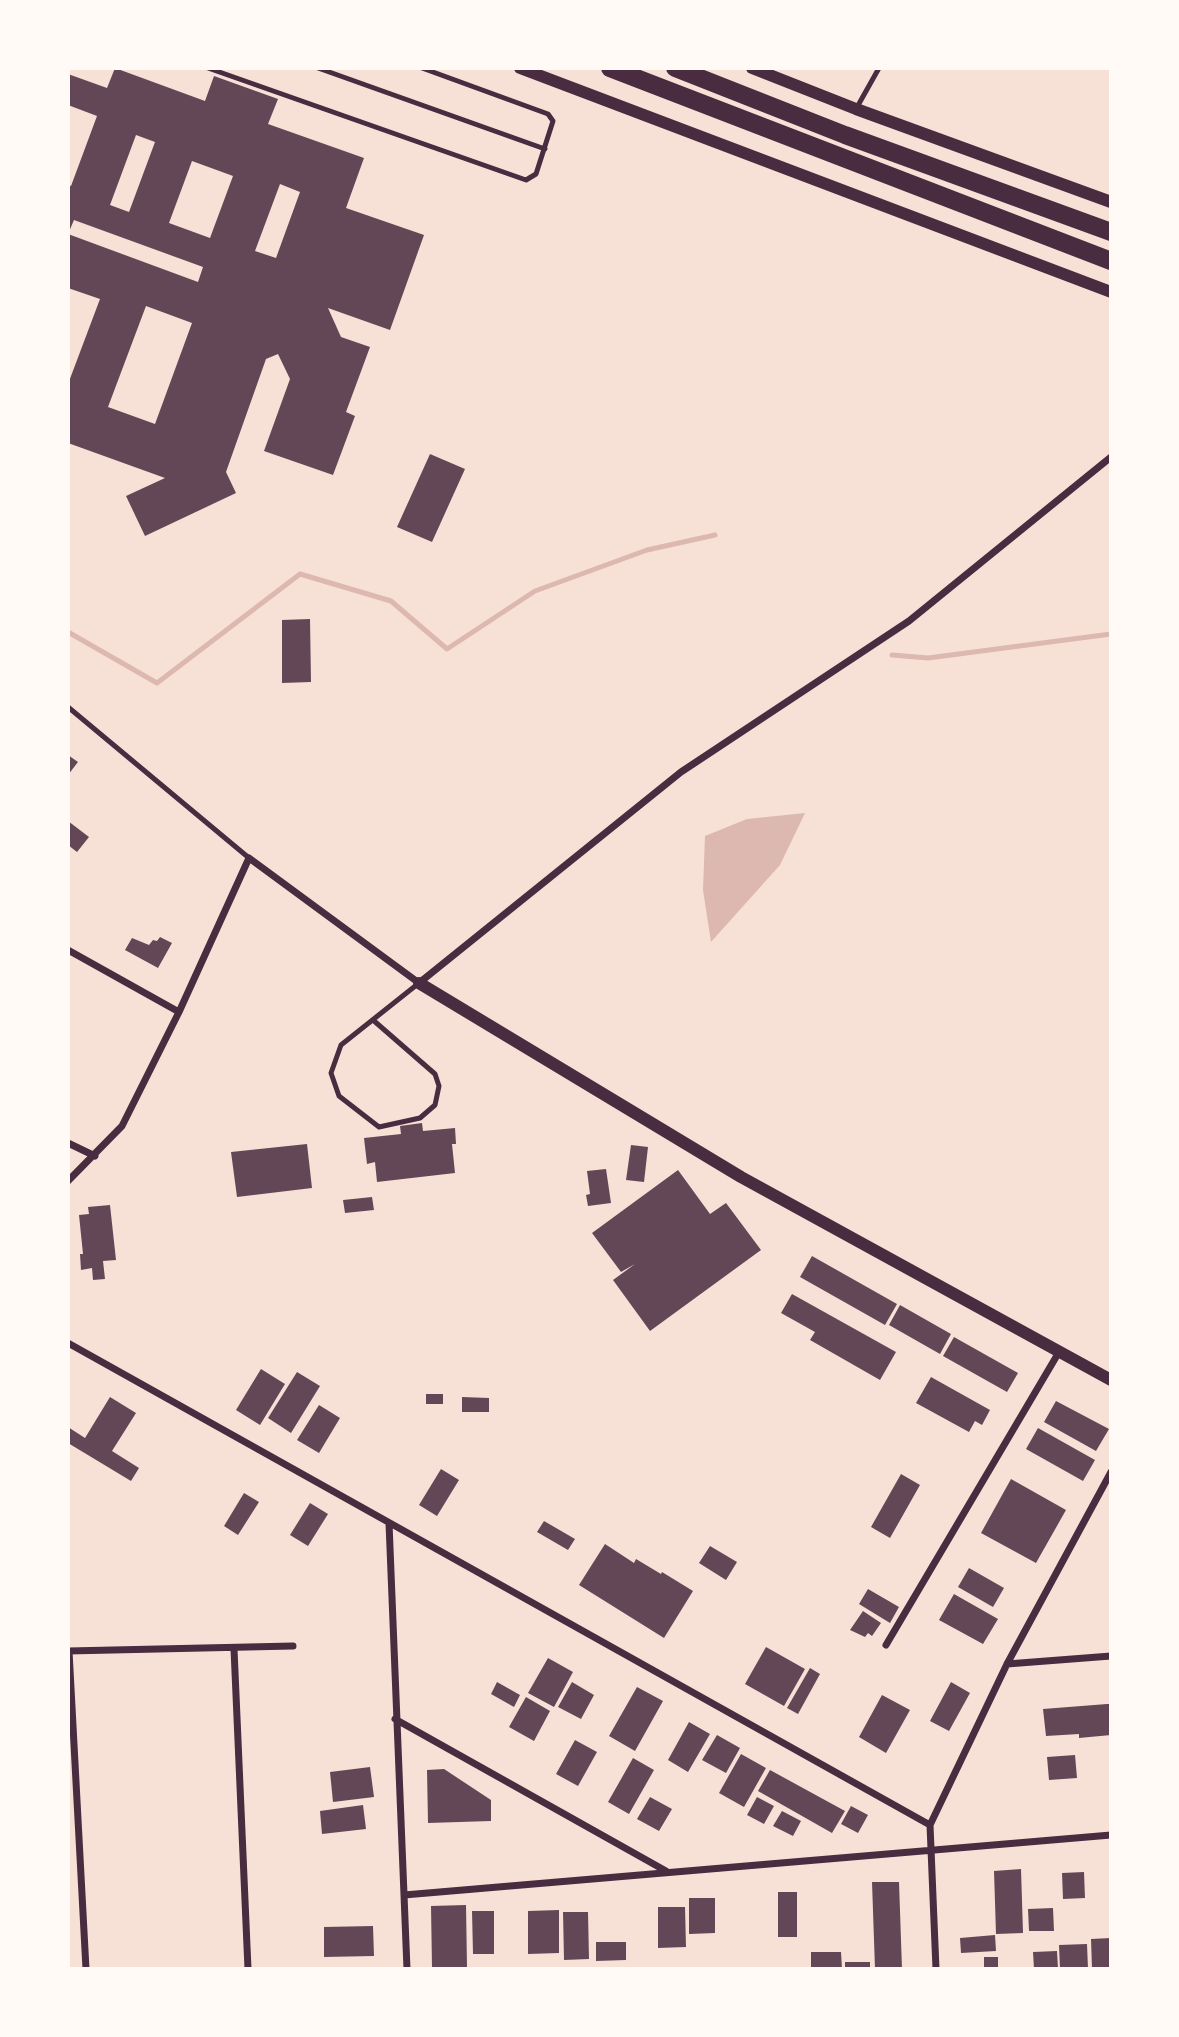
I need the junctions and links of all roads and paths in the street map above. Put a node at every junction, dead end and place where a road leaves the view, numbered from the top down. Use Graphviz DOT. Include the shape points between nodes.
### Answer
graph roads {
  1 [pos="208,68"];
  2 [pos="318,68"];
  3 [pos="422,68"];
  4 [pos="520,68"];
  5 [pos="610,68"];
  6 [pos="675,68"];
  7 [pos="686,68"];
  8 [pos="752,68"];
  9 [pos="879,68"];
  10 [pos="705,80"];
  11 [pos="856,109"];
  12 [pos="545,149"];
  13 [pos="1111,202"];
  14 [pos="1111,232"];
  15 [pos="1111,261"];
  16 [pos="1111,292"];
  17 [pos="1111,457"];
  18 [pos="68,707"];
  19 [pos="249,858"];
  20 [pos="68,950"];
  21 [pos="419,983"];
  22 [pos="179,1012"];
  23 [pos="373,1020"];
  24 [pos="68,1143"];
  25 [pos="95,1156"];
  26 [pos="68,1181"];
  27 [pos="68,1343"];
  28 [pos="1059,1352"];
  29 [pos="1111,1380"];
  30 [pos="1111,1472"];
  31 [pos="389,1523"];
  32 [pos="887,1645"];
  33 [pos="293,1646"];
  34 [pos="234,1648"];
  35 [pos="69,1651"];
  36 [pos="1111,1656"];
  37 [pos="1007,1664"];
  38 [pos="395,1719"];
  39 [pos="930,1825"];
  40 [pos="1111,1835"];
  41 [pos="931,1850"];
  42 [pos="666,1872"];
  43 [pos="404,1895"];
  44 [pos="86,1969"];
  45 [pos="248,1969"];
  46 [pos="407,1969"];
  47 [pos="936,1969"];
  1 -- 12 [label="lane" via="526,180 536,174"];
  2 -- 12 [label="lane"];
  3 -- 12 [label="lane" via="548,114 553,121"];
  4 -- 16 [label="street"];
  5 -- 15 [label="highway"];
  6 -- 10 [label="highway"];
  7 -- 10 [label="highway"];
  8 -- 11 [label="street"];
  9 -- 11 [label="lane"];
  10 -- 14 [label="highway"];
  11 -- 13 [label="street"];
  17 -- 21 [label="street" via="909,621 681,772"];
  18 -- 19 [label="lane"];
  19 -- 21 [label="street"];
  19 -- 22 [label="street"];
  20 -- 22 [label="street"];
  21 -- 23 [label="lane"];
  21 -- 28 [label="street" via="741,1177"];
  22 -- 25 [label="street" via="122,1126"];
  23 -- 23 [label="lane" via="435,1074 439,1086 435,1105 421,1118 379,1127 339,1096 331,1073 341,1045"];
  24 -- 25 [label="street"];
  25 -- 26 [label="street"];
  27 -- 31 [label="street"];
  28 -- 29 [label="street"];
  28 -- 32 [label="street"];
  30 -- 37 [label="street"];
  31 -- 38 [label="street"];
  31 -- 39 [label="street"];
  33 -- 34 [label="street"];
  34 -- 35 [label="street"];
  34 -- 45 [label="street"];
  35 -- 44 [label="street"];
  36 -- 37 [label="street"];
  37 -- 39 [label="street"];
  38 -- 42 [label="street"];
  38 -- 43 [label="street"];
  39 -- 41 [label="street"];
  40 -- 41 [label="street"];
  41 -- 42 [label="street"];
  41 -- 47 [label="street"];
  42 -- 43 [label="street"];
  43 -- 46 [label="street"];
}
